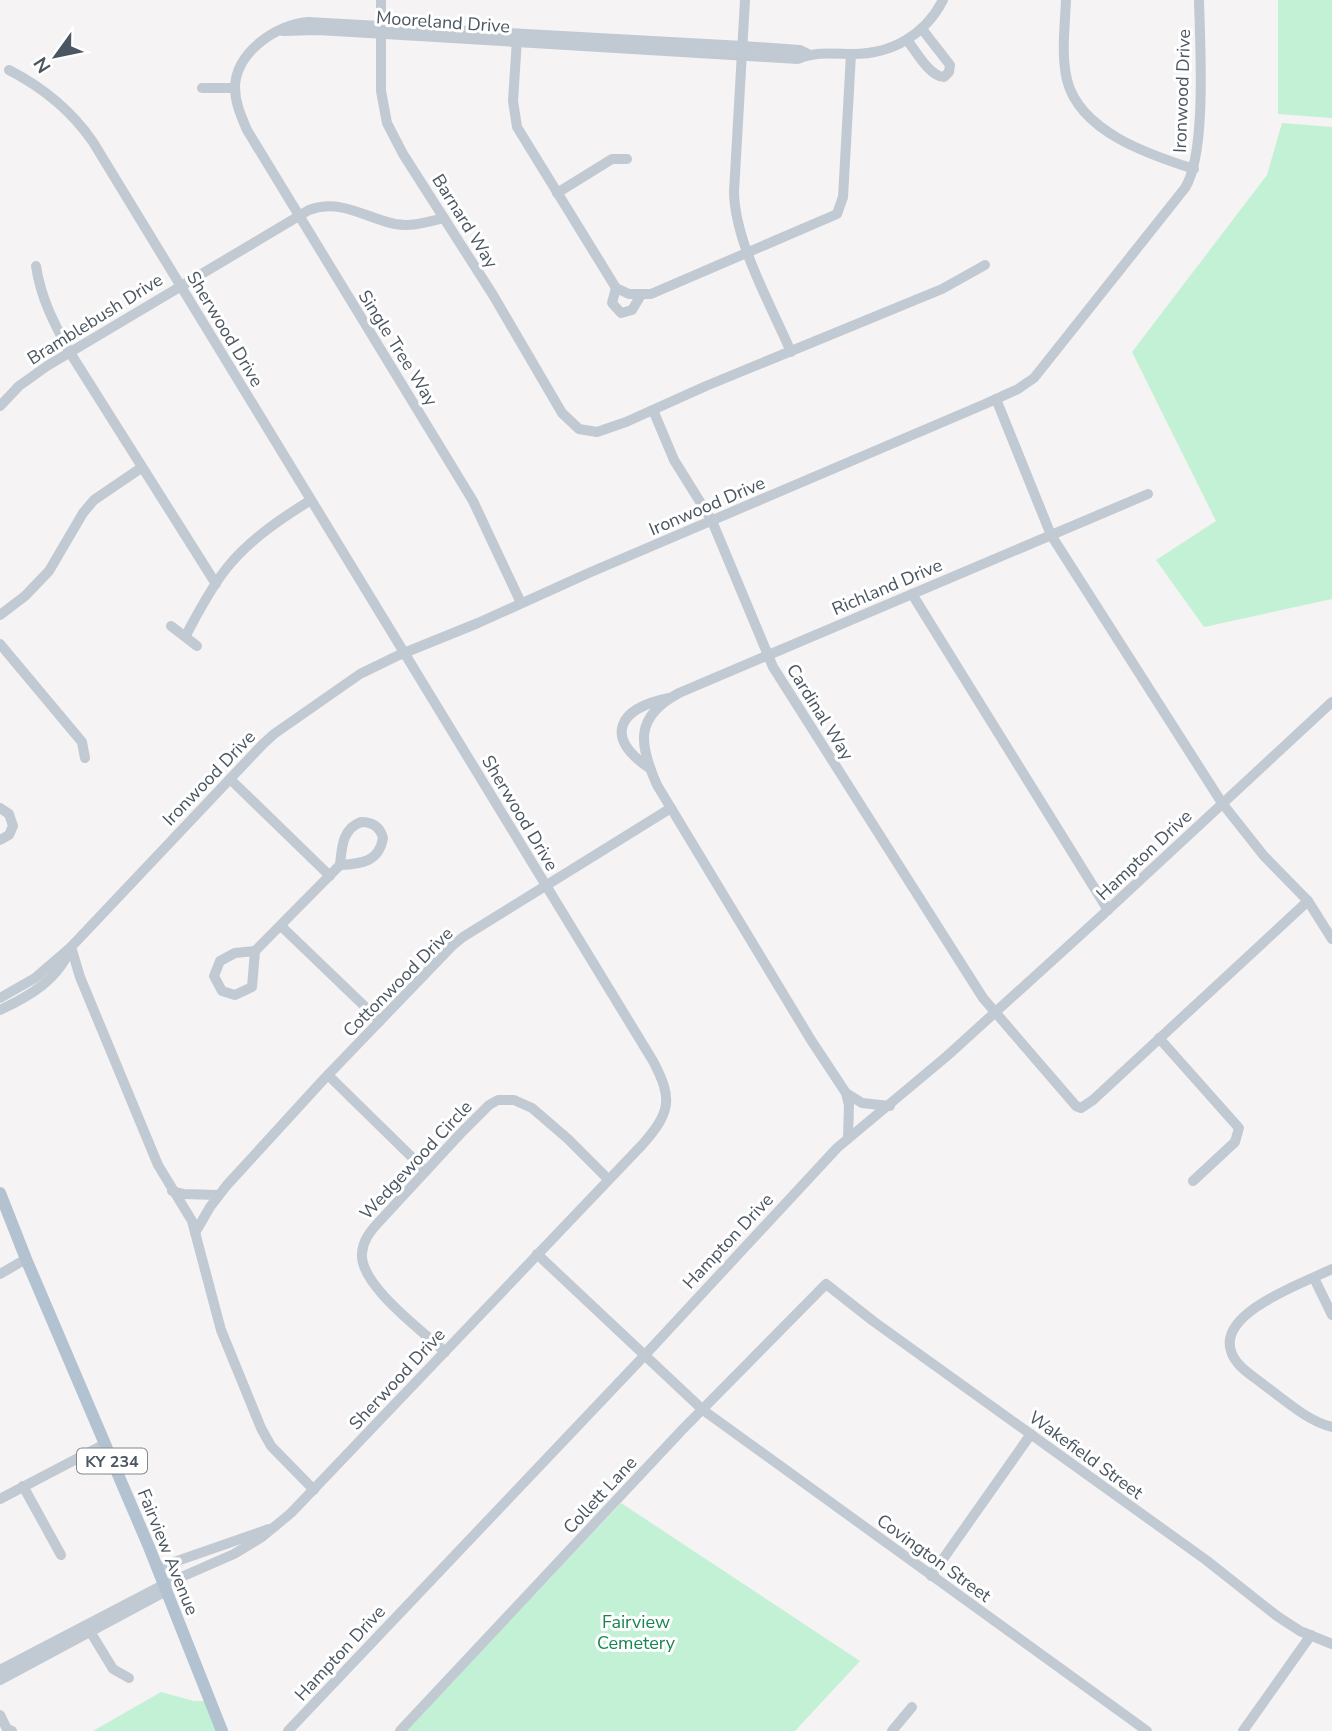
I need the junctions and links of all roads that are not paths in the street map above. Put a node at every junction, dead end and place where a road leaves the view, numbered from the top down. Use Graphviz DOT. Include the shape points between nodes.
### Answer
graph roads {
  1 [pos="381,0"];
  2 [pos="745,0"];
  3 [pos="943,0"];
  4 [pos="1066,0"];
  5 [pos="1199,0"];
  6 [pos="922,29"];
  7 [pos="380,30"];
  8 [pos="517,38"];
  9 [pos="906,40"];
  10 [pos="743,51"];
  11 [pos="851,54"];
  12 [pos="9,70"];
  13 [pos="202,88"];
  14 [pos="235,88"];
  15 [pos="627,159"];
  16 [pos="1194,169"];
  17 [pos="557,193"];
  18 [pos="298,215"];
  19 [pos="444,218"];
  20 [pos="748,252"];
  21 [pos="985,265"];
  22 [pos="36,267"];
  23 [pos="180,285"];
  24 [pos="616,288"];
  25 [pos="641,295"];
  26 [pos="69,352"];
  27 [pos="791,352"];
  28 [pos="996,399"];
  29 [pos="0,406"];
  30 [pos="653,410"];
  31 [pos="142,468"];
  32 [pos="1148,494"];
  33 [pos="311,500"];
  34 [pos="712,521"];
  35 [pos="1051,535"];
  36 [pos="216,584"];
  37 [pos="912,594"];
  38 [pos="521,603"];
  39 [pos="0,615"];
  40 [pos="171,626"];
  41 [pos="186,635"];
  42 [pos="0,644"];
  43 [pos="197,646"];
  44 [pos="405,652"];
  45 [pos="767,655"];
  46 [pos="670,698"];
  47 [pos="1332,702"];
  48 [pos="85,758"];
  49 [pos="650,768"];
  50 [pos="230,779"];
  51 [pos="1222,803"];
  52 [pos="0,808"];
  53 [pos="671,808"];
  54 [pos="0,841"];
  55 [pos="340,865"];
  56 [pos="330,876"];
  57 [pos="545,886"];
  58 [pos="1308,901"];
  59 [pos="1108,910"];
  60 [pos="281,926"];
  61 [pos="1332,939"];
  62 [pos="71,947"];
  63 [pos="255,951"];
  64 [pos="2,1000"];
  65 [pos="994,1013"];
  66 [pos="380,1021"];
  67 [pos="1159,1038"];
  68 [pos="328,1075"];
  69 [pos="846,1093"];
  70 [pos="890,1106"];
  71 [pos="848,1138"];
  72 [pos="426,1171"];
  73 [pos="608,1179"];
  74 [pos="1192,1181"];
  75 [pos="172,1191"];
  76 [pos="0,1193"];
  77 [pos="218,1195"];
  78 [pos="195,1233"];
  79 [pos="537,1254"];
  80 [pos="26,1259"];
  81 [pos="1332,1269"];
  82 [pos="0,1274"];
  83 [pos="1314,1278"];
  84 [pos="826,1284"];
  85 [pos="1332,1315"];
  86 [pos="445,1352"];
  87 [pos="644,1356"];
  88 [pos="703,1410"];
  89 [pos="1332,1427"];
  90 [pos="1031,1434"];
  91 [pos="105,1444"];
  92 [pos="23,1486"];
  93 [pos="314,1490"];
  94 [pos="0,1499"];
  95 [pos="273,1528"];
  96 [pos="61,1555"];
  97 [pos="157,1568"];
  98 [pos="931,1576"];
  99 [pos="165,1588"];
  100 [pos="88,1628"];
  101 [pos="1311,1635"];
  102 [pos="1332,1644"];
  103 [pos="0,1670"];
  104 [pos="129,1678"];
  105 [pos="0,1680"];
  106 [pos="912,1707"];
  107 [pos="0,1715"];
  108 [pos="12,1731"];
  109 [pos="222,1731"];
  110 [pos="288,1731"];
  111 [pos="400,1731"];
  112 [pos="892,1731"];
  113 [pos="1147,1731"];
  114 [pos="1243,1731"];
  1 -- 7 [label="street, Barnard Way"];
  2 -- 10 [label="street"];
  3 -- 6 [label="street, Mooreland Drive"];
  4 -- 16 [label="street" via="1065,67 1069,88 1080,106 1133,147"];
  5 -- 16 [label="street, Ironwood Drive" via="1199,135"];
  6 -- 9 [label="street, Mooreland Drive"];
  6 -- 9 [label="street" via="950,65 944,77 931,71"];
  7 -- 8 [label="street, Mooreland Drive"];
  7 -- 14 [label="street, Mooreland Drive" via="288,25 255,47 244,61"];
  7 -- 19 [label="street, Barnard Way" via="380,91 387,123"];
  8 -- 10 [label="street, Mooreland Drive"];
  8 -- 17 [label="street" via="515,120"];
  9 -- 11 [label="street, Mooreland Drive" via="877,52"];
  10 -- 11 [label="street, Mooreland Drive"];
  10 -- 20 [label="street" via="734,203"];
  11 -- 20 [label="street" via="840,209 832,217"];
  12 -- 23 [label="street, Sherwood Drive" via="50,95 77,121"];
  13 -- 14 [label="street"];
  14 -- 18 [label="street, Single Tree Way" via="251,139"];
  15 -- 17 [label="street" via="612,159"];
  16 -- 28 [label="street, Ironwood Drive" via="1185,188 1039,373"];
  17 -- 24 [label="street"];
  18 -- 19 [label="street, Bramblebush Drive" via="334,205 402,225"];
  18 -- 23 [label="street, Bramblebush Drive"];
  18 -- 38 [label="street, Single Tree Way" via="473,501"];
  19 -- 30 [label="street, Barnard Way" via="562,413 575,426 590,432 607,429"];
  20 -- 25 [label="street"];
  20 -- 27 [label="street"];
  21 -- 27 [label="street" via="942,289"];
  22 -- 26 [label="street" via="48,314"];
  23 -- 26 [label="street, Bramblebush Drive"];
  23 -- 33 [label="street, Sherwood Drive"];
  24 -- 25 [label="street"];
  24 -- 25 [label="street" via="612,303 621,313 632,310"];
  26 -- 29 [label="street, Bramblebush Drive" via="28,379"];
  26 -- 31 [label="street"];
  27 -- 30 [label="street"];
  28 -- 34 [label="street, Ironwood Drive"];
  28 -- 35 [label="street"];
  30 -- 34 [label="street, Cardinal Way" via="674,460"];
  31 -- 36 [label="street"];
  31 -- 39 [label="street" via="94,500 49,571"];
  32 -- 35 [label="street, Richland Drive"];
  33 -- 36 [label="street" via="257,539"];
  33 -- 44 [label="street, Sherwood Drive"];
  34 -- 38 [label="street, Ironwood Drive"];
  34 -- 45 [label="street, Cardinal Way"];
  35 -- 37 [label="street, Richland Drive"];
  35 -- 51 [label="street"];
  36 -- 41 [label="street"];
  37 -- 45 [label="street, Richland Drive"];
  37 -- 59 [label="street"];
  38 -- 44 [label="street, Ironwood Drive"];
  40 -- 41 [label="street"];
  41 -- 43 [label="street"];
  42 -- 48 [label="street" via="82,742"];
  44 -- 50 [label="street, Ironwood Drive" via="351,680 274,733"];
  44 -- 57 [label="street, Sherwood Drive"];
  45 -- 46 [label="street, Richland Drive"];
  45 -- 65 [label="street, Cardinal Way"];
  46 -- 49 [label="street, Richland Drive" via="647,721 642,741"];
  46 -- 49 [label="street" via="636,708 623,724 627,749"];
  47 -- 51 [label="street, Hampton Drive"];
  49 -- 53 [label="street"];
  50 -- 56 [label="street"];
  50 -- 62 [label="street, Ironwood Drive"];
  51 -- 58 [label="street"];
  51 -- 59 [label="street, Hampton Drive"];
  52 -- 54 [label="street" via="13,823 11,833"];
  53 -- 57 [label="street, Cottonwood Drive"];
  53 -- 69 [label="street"];
  55 -- 55 [label="street" via="366,862 375,856 383,838 377,826 361,822 351,827 342,845"];
  55 -- 56 [label="street"];
  56 -- 60 [label="street"];
  57 -- 66 [label="street, Cottonwood Drive" via="463,937"];
  57 -- 73 [label="street, Sherwood Drive" via="667,1091 665,1112 656,1127"];
  58 -- 61 [label="street"];
  58 -- 67 [label="street"];
  59 -- 65 [label="street, Hampton Drive"];
  60 -- 63 [label="street"];
  60 -- 66 [label="street"];
  62 -- 64 [label="street, Ironwood Drive" via="47,983"];
  62 -- 75 [label="street"];
  63 -- 63 [label="street" via="235,953 220,961 214,976 222,991 236,995 252,987"];
  65 -- 67 [label="street, Cardinal Way" via="1080,1108"];
  65 -- 70 [label="street, Hampton Drive"];
  66 -- 68 [label="street, Cottonwood Drive"];
  67 -- 74 [label="street" via="1239,1128 1235,1142"];
  68 -- 72 [label="street"];
  68 -- 77 [label="street, Cottonwood Drive"];
  69 -- 70 [label="street" via="862,1102"];
  69 -- 71 [label="street"];
  70 -- 71 [label="street, Hampton Drive"];
  71 -- 87 [label="street, Hampton Drive"];
  72 -- 73 [label="street, Wedgewood Circle" via="489,1105 510,1099 532,1108"];
  72 -- 86 [label="street, Wedgewood Circle" via="366,1237 362,1259 372,1282"];
  73 -- 79 [label="street, Sherwood Drive"];
  75 -- 77 [label="street"];
  75 -- 78 [label="street"];
  76 -- 80 [label="main road, Fairview Avenue / KY 234"];
  77 -- 78 [label="street, Cottonwood Drive"];
  78 -- 93 [label="street" via="221,1330 261,1428 271,1446"];
  79 -- 86 [label="street, Sherwood Drive"];
  79 -- 87 [label="street, Covington Street"];
  80 -- 82 [label="street"];
  80 -- 91 [label="main road, Fairview Avenue / KY 234"];
  81 -- 83 [label="street"];
  83 -- 85 [label="street"];
  83 -- 89 [label="street" via="1253,1308 1234,1329 1230,1345 1235,1360 1248,1373 1308,1416"];
  84 -- 88 [label="street, Collett Lane"];
  84 -- 90 [label="street, Wakefield Street"];
  86 -- 93 [label="street, Sherwood Drive"];
  87 -- 88 [label="street, Covington Street"];
  87 -- 110 [label="street, Hampton Drive"];
  88 -- 98 [label="street, Covington Street"];
  88 -- 111 [label="street, Collett Lane"];
  90 -- 98 [label="street"];
  90 -- 101 [label="street, Wakefield Street" via="1277,1616"];
  91 -- 92 [label="street"];
  91 -- 97 [label="main road, Fairview Avenue / KY 234"];
  92 -- 94 [label="street"];
  92 -- 96 [label="street"];
  93 -- 95 [label="street, Sherwood Drive"];
  95 -- 97 [label="street, Sherwood Drive"];
  95 -- 99 [label="street, Sherwood Drive"];
  97 -- 99 [label="main road, Fairview Avenue / KY 234"];
  98 -- 113 [label="street, Covington Street"];
  99 -- 100 [label="street, Sherwood Drive"];
  99 -- 109 [label="main road, Fairview Avenue / KY 234"];
  100 -- 103 [label="street"];
  100 -- 104 [label="street" via="113,1669"];
  100 -- 105 [label="street"];
  101 -- 102 [label="street, Wakefield Street"];
  101 -- 114 [label="street"];
  106 -- 112 [label="street"];
  107 -- 108 [label="street"];
}
